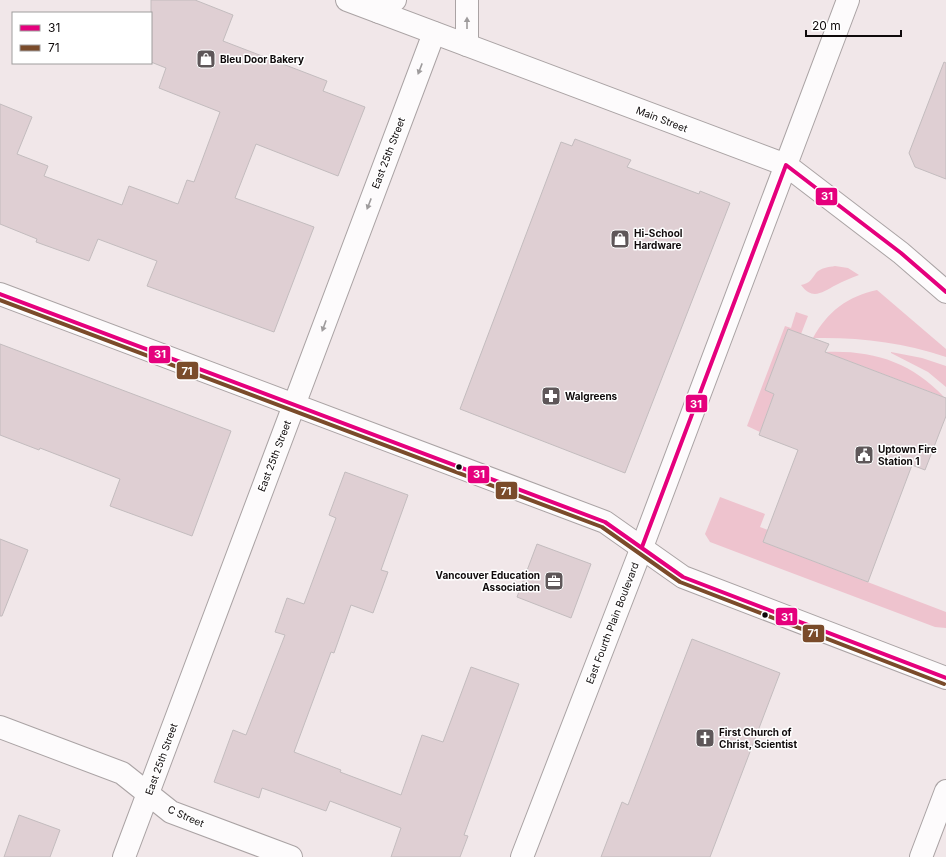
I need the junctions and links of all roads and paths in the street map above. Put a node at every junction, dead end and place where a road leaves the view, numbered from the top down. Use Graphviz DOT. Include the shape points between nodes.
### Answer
graph roads {
  1 [pos="347,0"];
  2 [pos="467,0"];
  3 [pos="848,0"];
  4 [pos="387,6"];
  5 [pos="434,33"];
  6 [pos="467,45"];
  7 [pos="786,165"];
  8 [pos="946,292"];
  9 [pos="0,294"];
  10 [pos="294,404"];
  11 [pos="642,547"];
  12 [pos="946,678"];
  13 [pos="0,727"];
  14 [pos="946,791"];
  15 [pos="148,794"];
  16 [pos="124,857"];
  17 [pos="290,857"];
  18 [pos="522,857"];
  19 [pos="921,857"];
  1 -- 4 [label="street, Main Street"];
  6 -- 2 [label="street, one-way"];
  3 -- 7 [label="street, East Fourth Plain Boulevard"];
  4 -- 5 [label="street, Main Street"];
  5 -- 6 [label="street, Main Street"];
  5 -- 10 [label="street, East 25th Street, one-way"];
  6 -- 7 [label="street, Main Street"];
  7 -- 8 [label="street, Main Street" via="901,253"];
  7 -- 11 [label="street, East Fourth Plain Boulevard"];
  9 -- 10 [label="street"];
  10 -- 11 [label="street" via="605,522"];
  10 -- 15 [label="street, East 25th Street"];
  11 -- 12 [label="street" via="683,576"];
  11 -- 18 [label="street, East Fourth Plain Boulevard"];
  13 -- 15 [label="street, C Street" via="122,774"];
  14 -- 19 [label="street"];
  15 -- 16 [label="street, East 25th Street"];
  15 -- 17 [label="street, C Street" via="171,812"];
}
